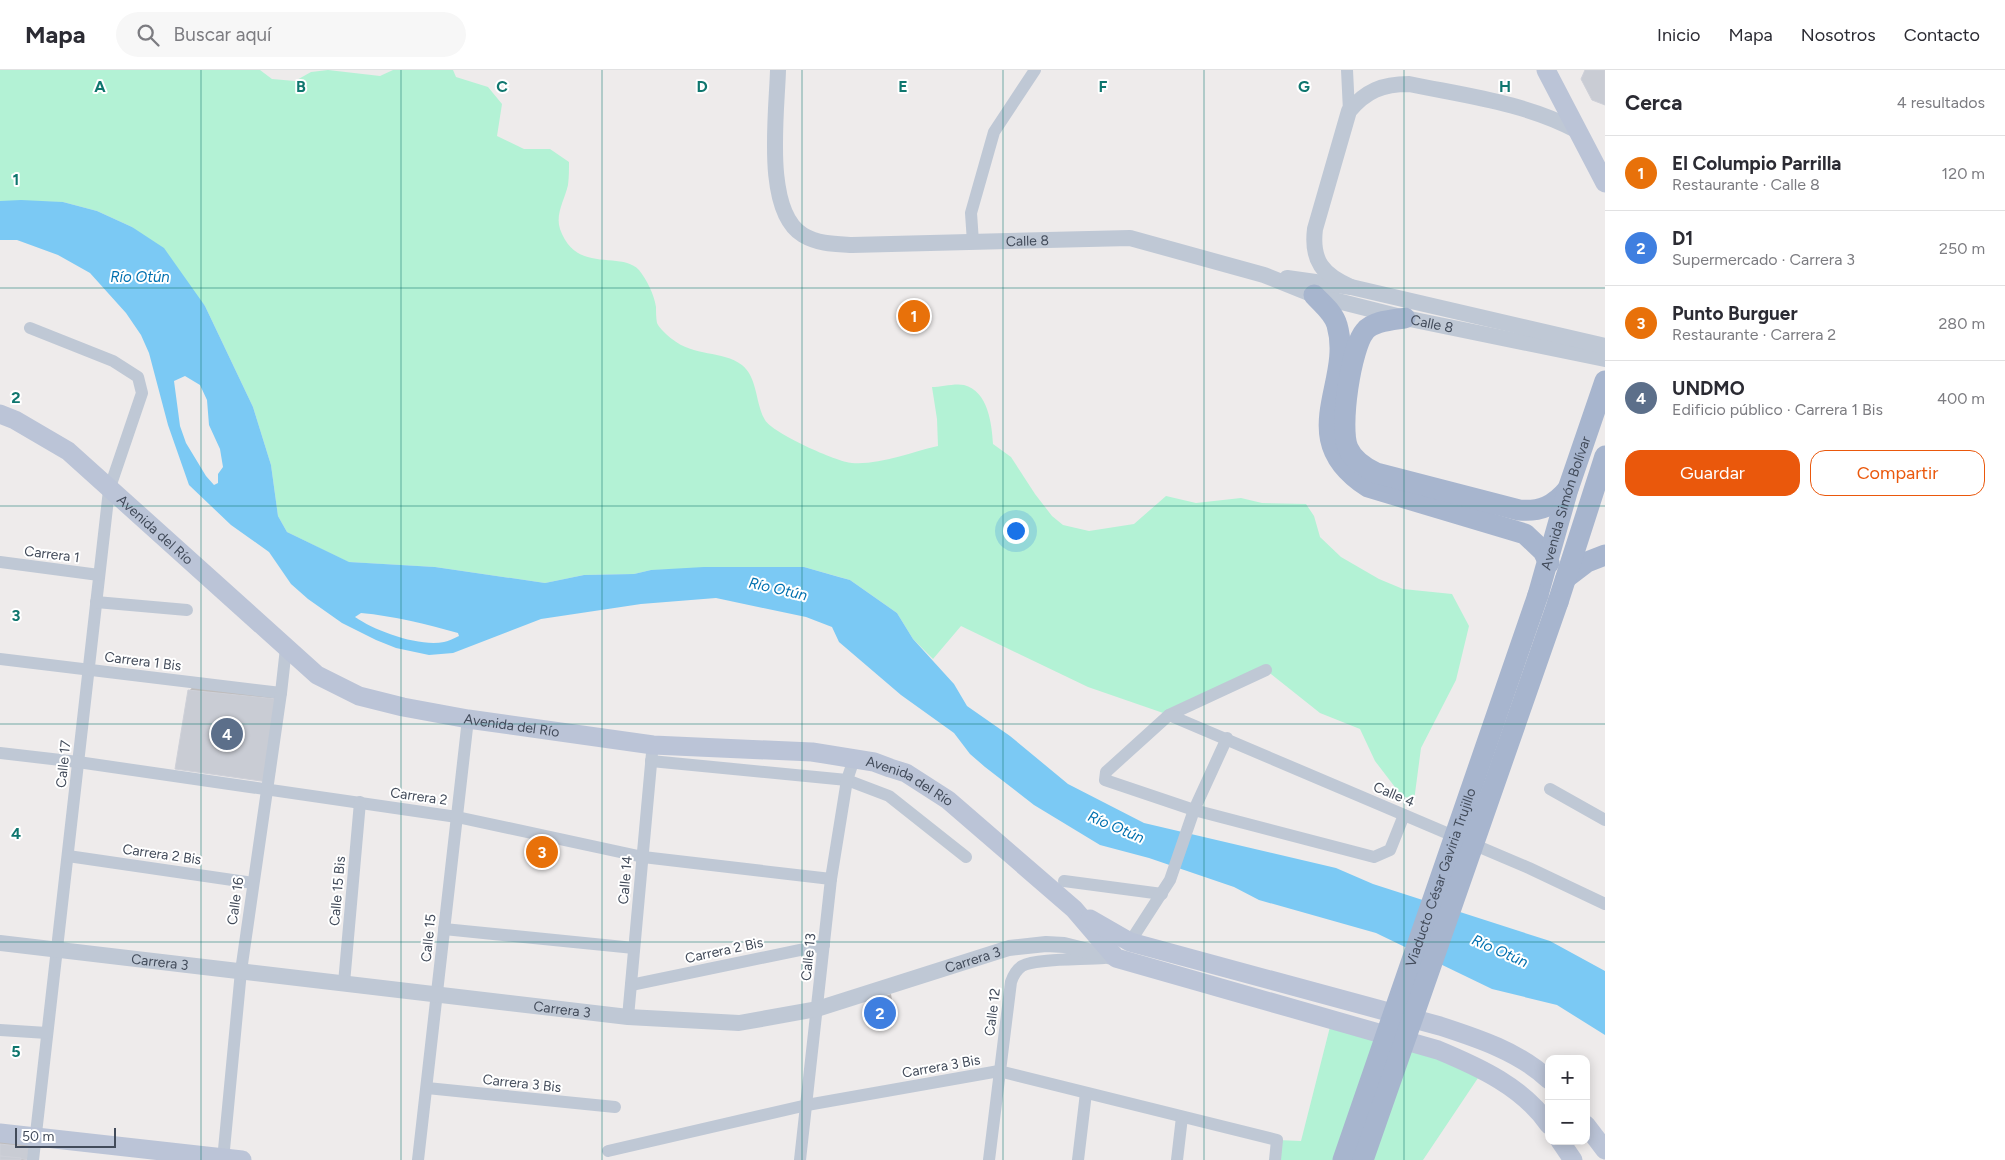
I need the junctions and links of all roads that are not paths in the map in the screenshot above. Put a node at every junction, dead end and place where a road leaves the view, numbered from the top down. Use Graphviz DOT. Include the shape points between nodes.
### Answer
graph roads {
  1 [pos="778,70"];
  2 [pos="1035,70"];
  3 [pos="1347,70"];
  4 [pos="1546,70"];
  5 [pos="1349,111"];
  6 [pos="1578,131"];
  7 [pos="1605,183"];
  8 [pos="973,242"];
  9 [pos="1264,275"];
  10 [pos="1351,287"];
  11 [pos="1314,295"];
  12 [pos="1405,318"];
  13 [pos="30,328"];
  14 [pos="1598,351"];
  15 [pos="1605,381"];
  16 [pos="0,414"];
  17 [pos="1605,456"];
  18 [pos="109,490"];
  19 [pos="1568,490"];
  20 [pos="1605,556"];
  21 [pos="0,562"];
  22 [pos="1548,563"];
  23 [pos="99,575"];
  24 [pos="1566,578"];
  25 [pos="1548,599"];
  26 [pos="96,602"];
  27 [pos="187,610"];
  28 [pos="286,648"];
  29 [pos="0,659"];
  30 [pos="89,669"];
  31 [pos="1266,670"];
  32 [pos="281,693"];
  33 [pos="1169,715"];
  34 [pos="468,719"];
  35 [pos="1227,738"];
  36 [pos="0,753"];
  37 [pos="652,753"];
  38 [pos="854,759"];
  39 [pos="78,762"];
  40 [pos="847,780"];
  41 [pos="267,789"];
  42 [pos="1550,789"];
  43 [pos="360,802"];
  44 [pos="1194,810"];
  45 [pos="1404,815"];
  46 [pos="457,817"];
  47 [pos="1605,820"];
  48 [pos="68,856"];
  49 [pos="642,857"];
  50 [pos="966,857"];
  51 [pos="831,879"];
  52 [pos="1064,880"];
  53 [pos="253,882"];
  54 [pos="1162,894"];
  55 [pos="1605,904"];
  56 [pos="1074,909"];
  57 [pos="444,929"];
  58 [pos="1130,942"];
  59 [pos="0,943"];
  60 [pos="824,945"];
  61 [pos="634,948"];
  62 [pos="57,950"];
  63 [pos="1116,958"];
  64 [pos="241,971"];
  65 [pos="344,982"];
  66 [pos="631,985"];
  67 [pos="437,993"];
  68 [pos="817,1009"];
  69 [pos="628,1017"];
  70 [pos="0,1030"];
  71 [pos="48,1033"];
  72 [pos="1000,1072"];
  73 [pos="1545,1076"];
  74 [pos="427,1088"];
  75 [pos="1086,1093"];
  76 [pos="807,1105"];
  77 [pos="615,1107"];
  78 [pos="1182,1117"];
  79 [pos="1545,1121"];
  80 [pos="1590,1130"];
  81 [pos="0,1133"];
  82 [pos="36,1137"];
  83 [pos="1563,1145"];
  84 [pos="608,1150"];
  85 [pos="1605,1150"];
  86 [pos="223,1159"];
  87 [pos="33,1160"];
  88 [pos="242,1160"];
  89 [pos="418,1160"];
  90 [pos="800,1160"];
  91 [pos="988,1160"];
  92 [pos="1078,1160"];
  93 [pos="1177,1160"];
  94 [pos="1275,1160"];
  95 [pos="1343,1160"];
  96 [pos="1363,1160"];
  97 [pos="1573,1160"];
  1 -- 8 [label="street, Calle 8" via="778,198 784,213 801,234 816,242 852,245"];
  2 -- 8 [label="street" via="994,132 971,213"];
  3 -- 5 [label="street"];
  4 -- 6 [label="main road"];
  5 -- 6 [label="street" via="1362,97 1375,90 1393,84 1409,84 1525,108"];
  5 -- 10 [label="street" via="1313,244 1316,258 1324,270 1335,280"];
  6 -- 7 [label="main road"];
  8 -- 9 [label="street, Calle 8" via="1130,238"];
  9 -- 10 [label="street, Calle 8"];
  9 -- 11 [label="street, Calle 8"];
  10 -- 14 [label="street, Calle 8"];
  11 -- 12 [label="street, Calle 8"];
  11 -- 22 [label="main road" via="1337,324 1338,358 1329,424 1333,448 1347,472 1368,487 1525,534 1539,546"];
  12 -- 14 [label="street, Calle 8"];
  12 -- 19 [label="main road" via="1377,324 1366,330 1359,341 1344,425 1348,449 1356,460 1376,473 1519,510 1547,508"];
  13 -- 18 [label="street, Calle 17" via="113,361 138,377 142,393"];
  15 -- 19 [label="main road, Avenida Simón Bolívar"];
  16 -- 18 [label="main road, Avenida del Río" via="68,451"];
  17 -- 24 [label="main road, Avenida Simón Bolívar"];
  18 -- 23 [label="street, Calle 17"];
  18 -- 28 [label="main road, Avenida del Río"];
  19 -- 22 [label="main road, Avenida Simón Bolívar"];
  20 -- 24 [label="main road" via="1587,562"];
  21 -- 23 [label="street, Carrera 1"];
  22 -- 25 [label="main road, Avenida Simón Bolívar"];
  23 -- 26 [label="street, Calle 17"];
  24 -- 25 [label="main road, Avenida Simón Bolívar"];
  25 -- 95 [label="main road, Viaducto César Gaviria Trujillo, bridge"];
  25 -- 96 [label="main road, Viaducto César Gaviria Trujillo, bridge"];
  26 -- 27 [label="street"];
  26 -- 30 [label="street, Calle 17"];
  28 -- 32 [label="street, Calle 16"];
  28 -- 34 [label="main road, Avenida del Río" via="317,675 359,696"];
  29 -- 30 [label="street, Carrera 1 Bis"];
  30 -- 32 [label="street, Carrera 1 Bis"];
  30 -- 39 [label="street, Calle 17"];
  31 -- 33 [label="street"];
  32 -- 41 [label="street, Calle 16"];
  33 -- 35 [label="street, Calle 4"];
  33 -- 44 [label="street" via="1106,772 1105,780"];
  34 -- 37 [label="main road, Avenida del Río"];
  34 -- 46 [label="street, Calle 15"];
  35 -- 44 [label="street"];
  35 -- 45 [label="street, Calle 4"];
  36 -- 39 [label="street, Carrera 2"];
  37 -- 38 [label="main road, Avenida del Río" via="812,752"];
  37 -- 40 [label="street"];
  37 -- 49 [label="street, Calle 14"];
  38 -- 40 [label="street, Calle 13"];
  38 -- 56 [label="main road, Avenida del Río" via="906,773 934,790"];
  39 -- 41 [label="street, Carrera 2"];
  39 -- 48 [label="street, Calle 17"];
  40 -- 50 [label="street" via="889,796"];
  40 -- 51 [label="street, Calle 13"];
  41 -- 43 [label="street, Carrera 2"];
  41 -- 53 [label="street, Calle 16"];
  42 -- 47 [label="street"];
  43 -- 46 [label="street, Carrera 2"];
  43 -- 65 [label="street, Calle 15 Bis"];
  44 -- 45 [label="street" via="1374,857 1390,850"];
  44 -- 54 [label="street"];
  45 -- 55 [label="street, Calle 4"];
  46 -- 49 [label="street, Carrera 2"];
  46 -- 57 [label="street, Calle 15"];
  48 -- 53 [label="street, Carrera 2 Bis"];
  48 -- 62 [label="street, Calle 17"];
  49 -- 51 [label="street, Carrera 2"];
  49 -- 61 [label="street, Calle 14"];
  51 -- 60 [label="street, Calle 13"];
  52 -- 54 [label="street"];
  53 -- 64 [label="street, Calle 16"];
  54 -- 58 [label="street"];
  56 -- 58 [label="main road"];
  56 -- 63 [label="main road"];
  57 -- 61 [label="street"];
  57 -- 67 [label="street, Calle 15"];
  58 -- 73 [label="main road" via="1440,1026 1487,1042"];
  59 -- 62 [label="street, Carrera 3"];
  60 -- 66 [label="street, Carrera 2 Bis"];
  60 -- 68 [label="street, Calle 13"];
  61 -- 66 [label="street, Calle 14"];
  62 -- 64 [label="street, Carrera 3"];
  62 -- 71 [label="street, Calle 17"];
  63 -- 68 [label="street, Carrera 3" via="1046,944 1009,948"];
  63 -- 72 [label="street, Calle 12" via="1032,962 1020,967 1011,982"];
  63 -- 79 [label="main road" via="1438,1050 1484,1070 1506,1084"];
  64 -- 65 [label="street, Carrera 3"];
  64 -- 86 [label="street, Calle 16"];
  65 -- 67 [label="street, Carrera 3"];
  66 -- 69 [label="street, Calle 14"];
  67 -- 69 [label="street, Carrera 3"];
  67 -- 74 [label="street, Calle 15"];
  68 -- 69 [label="street, Carrera 3" via="738,1023"];
  68 -- 76 [label="street, Calle 13"];
  70 -- 71 [label="street"];
  71 -- 82 [label="street, Calle 17"];
  72 -- 75 [label="street, Carrera 3 Bis"];
  72 -- 76 [label="street, Carrera 3 Bis"];
  72 -- 91 [label="street, Calle 12"];
  74 -- 77 [label="street, Carrera 3 Bis"];
  74 -- 89 [label="street, Calle 15"];
  75 -- 78 [label="street, Carrera 3 Bis"];
  75 -- 92 [label="street"];
  76 -- 84 [label="street, Carrera 3 Bis"];
  76 -- 90 [label="street, Calle 13"];
  78 -- 93 [label="street"];
  78 -- 94 [label="street, Carrera 3 Bis" via="1277,1140"];
  80 -- 85 [label="main road"];
  81 -- 82 [label="main road"];
  82 -- 86 [label="main road"];
  82 -- 87 [label="street, Calle 17"];
  83 -- 97 [label="main road"];
  86 -- 88 [label="main road"];
}
